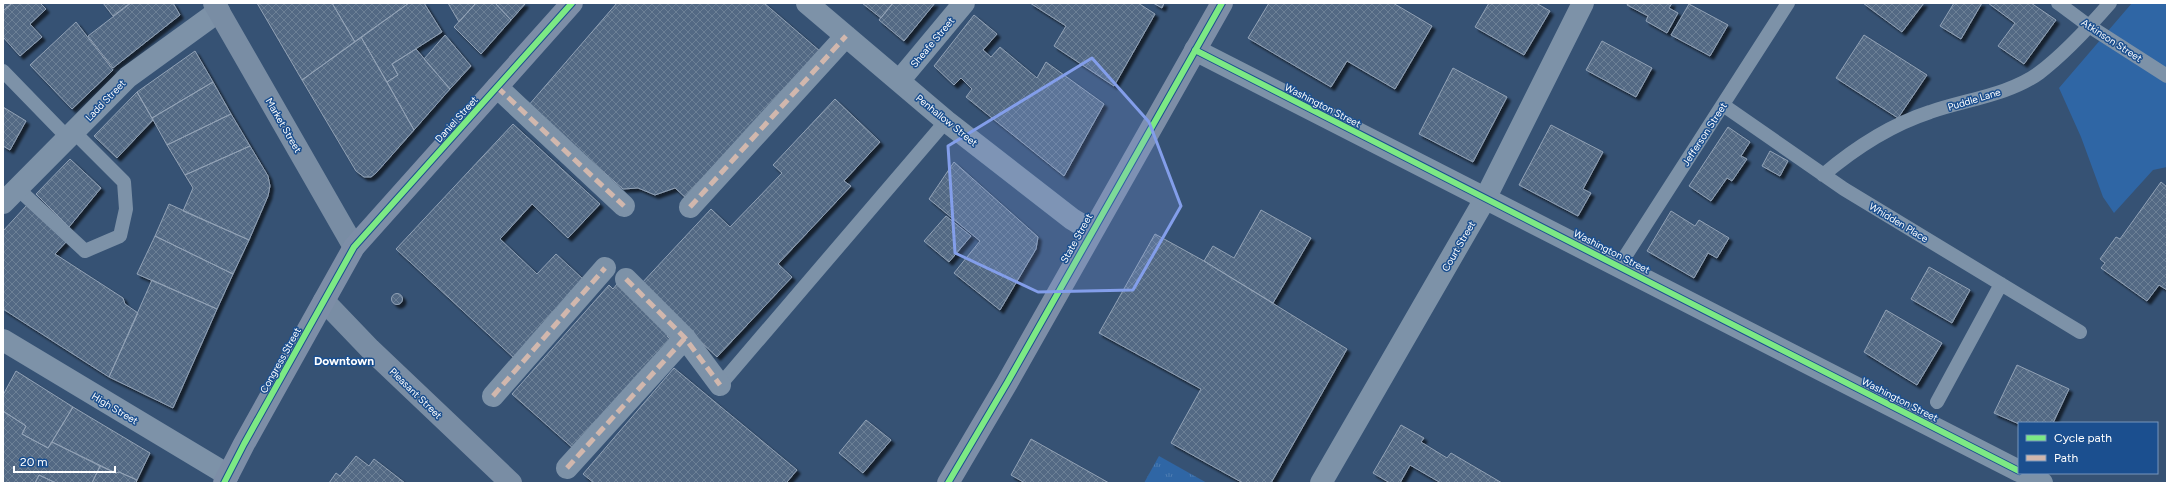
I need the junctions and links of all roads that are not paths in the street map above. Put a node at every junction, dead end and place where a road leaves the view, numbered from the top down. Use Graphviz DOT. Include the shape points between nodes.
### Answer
graph roads {
  1 [pos="572,3"];
  2 [pos="807,3"];
  3 [pos="964,3"];
  4 [pos="1222,3"];
  5 [pos="1583,3"];
  6 [pos="1788,3"];
  7 [pos="2058,3"];
  8 [pos="2110,3"];
  9 [pos="217,7"];
  10 [pos="2089,26"];
  11 [pos="846,36"];
  12 [pos="1195,50"];
  13 [pos="3,71"];
  14 [pos="2167,76"];
  15 [pos="899,81"];
  16 [pos="497,87"];
  17 [pos="1723,105"];
  18 [pos="946,121"];
  19 [pos="71,135"];
  20 [pos="1823,175"];
  21 [pos="10,195"];
  22 [pos="1485,199"];
  23 [pos="624,206"];
  24 [pos="690,208"];
  25 [pos="1092,231"];
  26 [pos="354,247"];
  27 [pos="1619,266"];
  28 [pos="605,268"];
  29 [pos="626,279"];
  30 [pos="2001,284"];
  31 [pos="324,301"];
  32 [pos="2080,332"];
  33 [pos="685,338"];
  34 [pos="3,340"];
  35 [pos="720,385"];
  36 [pos="493,396"];
  37 [pos="1938,402"];
  38 [pos="566,468"];
  39 [pos="2018,470"];
  40 [pos="2024,474"];
  41 [pos="226,479"];
  42 [pos="511,483"];
  43 [pos="948,483"];
  44 [pos="1321,483"];
  45 [pos="2042,483"];
  1 -- 16 [label="main road, Daniel Street"];
  2 -- 11 [label="street, Penhallow Street"];
  3 -- 15 [label="street, Sheafe Street"];
  4 -- 12 [label="main road, State Street"];
  5 -- 22 [label="street, Court Street"];
  6 -- 17 [label="lane, Jefferson Street"];
  7 -- 10 [label="lane, Atkinson Street"];
  8 -- 10 [label="lane, Puddle Lane"];
  9 -- 19 [label="street, Ladd Street" via="128,77"];
  9 -- 26 [label="main road, Market Street"];
  10 -- 14 [label="lane, Atkinson Street"];
  10 -- 20 [label="lane, Puddle Lane" via="2038,74 2008,88 1929,112 1878,135 1847,154"];
  11 -- 15 [label="street, Penhallow Street"];
  11 -- 24 [label="street"];
  12 -- 22 [label="street, Washington Street"];
  12 -- 25 [label="main road, State Street"];
  13 -- 19 [label="lane"];
  15 -- 18 [label="street, Penhallow Street"];
  16 -- 23 [label="street"];
  16 -- 26 [label="main road, Daniel Street"];
  17 -- 20 [label="lane, Whidden Place"];
  17 -- 27 [label="lane, Jefferson Street"];
  18 -- 25 [label="street, Penhallow Street" via="1072,219"];
  18 -- 35 [label="lane"];
  19 -- 21 [label="street, Ladd Street"];
  19 -- 21 [label="lane" via="124,182 126,209 120,236 85,251"];
  20 -- 30 [label="lane, Whidden Place"];
  22 -- 27 [label="street, Washington Street"];
  22 -- 44 [label="street, Court Street"];
  25 -- 43 [label="main road, State Street" via="1007,384"];
  26 -- 31 [label="main road, Congress Street"];
  27 -- 39 [label="street, Washington Street"];
  28 -- 36 [label="street"];
  29 -- 33 [label="street"];
  30 -- 32 [label="lane, Whidden Place"];
  30 -- 37 [label="lane"];
  31 -- 41 [label="main road, Congress Street"];
  31 -- 42 [label="main road, Pleasant Street" via="370,349"];
  33 -- 35 [label="street"];
  33 -- 38 [label="street"];
  34 -- 41 [label="street, High Street"];
  40 -- 45 [label="street"];
}
